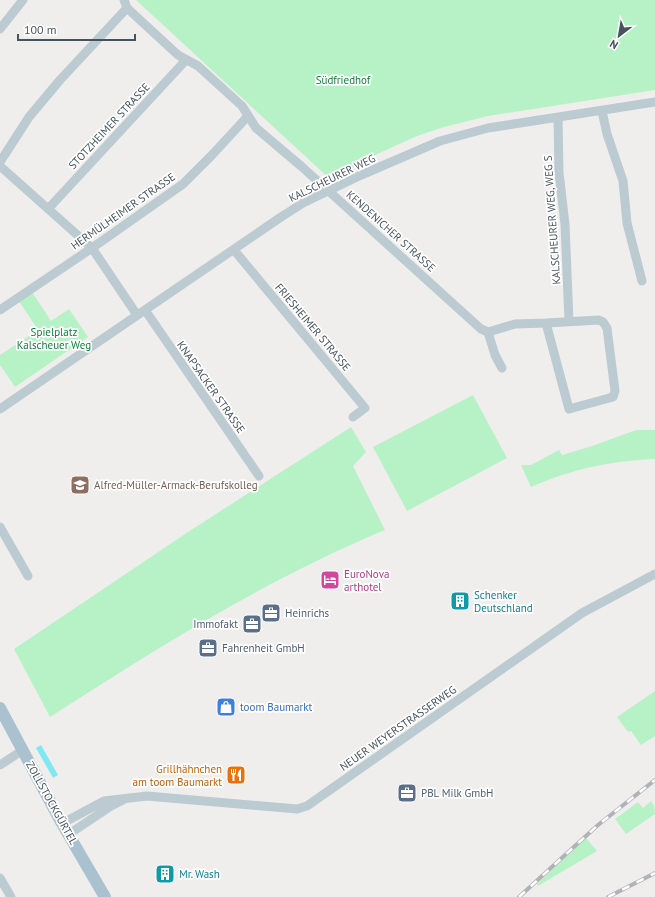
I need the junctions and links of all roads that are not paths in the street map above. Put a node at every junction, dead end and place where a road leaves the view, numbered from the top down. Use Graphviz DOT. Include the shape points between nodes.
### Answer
graph roads {
  1 [pos="23,0"];
  2 [pos="125,4"];
  3 [pos="0,29"];
  4 [pos="186,60"];
  5 [pos="655,102"];
  6 [pos="602,111"];
  7 [pos="248,116"];
  8 [pos="558,117"];
  9 [pos="0,162"];
  10 [pos="0,166"];
  11 [pos="329,192"];
  12 [pos="48,209"];
  13 [pos="92,248"];
  14 [pos="234,250"];
  15 [pos="642,281"];
  16 [pos="0,310"];
  17 [pos="141,312"];
  18 [pos="569,321"];
  19 [pos="546,323"];
  20 [pos="488,332"];
  21 [pos="502,368"];
  22 [pos="0,409"];
  23 [pos="353,417"];
  24 [pos="259,476"];
  25 [pos="0,527"];
  26 [pos="655,574"];
  27 [pos="28,576"];
  28 [pos="0,708"];
  29 [pos="23,750"];
  30 [pos="0,764"];
  31 [pos="128,798"];
  32 [pos="63,823"];
  33 [pos="69,834"];
  34 [pos="0,878"];
  35 [pos="11,897"];
  36 [pos="105,897"];
  1 -- 3 [label="street"];
  2 -- 4 [label="street, KENDENICHER STRASSE"];
  2 -- 9 [label="street" via="29,117"];
  4 -- 7 [label="street, KENDENICHER STRASSE" via="198,66 242,106"];
  4 -- 12 [label="street, STOTZHEIMER STRASSE"];
  5 -- 6 [label="street, KALSCHEURER WEG"];
  6 -- 8 [label="street, KALSCHEURER WEG"];
  6 -- 15 [label="street" via="623,182 627,223"];
  7 -- 11 [label="street, KENDENICHER STRASSE" via="256,128"];
  7 -- 13 [label="street, HERMÜLHEIMER STRASSE" via="183,184"];
  8 -- 11 [label="street, KALSCHEURER WEG" via="488,128 440,141 359,176"];
  8 -- 18 [label="street, KALSCHEURER WEG, WEG S" via="559,173 565,224"];
  10 -- 12 [label="street, KNAPSACKER STRASSE"];
  11 -- 14 [label="street, KALSCHEURER WEG" via="304,203"];
  11 -- 20 [label="street, KENDENICHER STRASSE"];
  12 -- 13 [label="street, KNAPSACKER STRASSE"];
  13 -- 16 [label="street, HERMÜLHEIMER STRASSE"];
  13 -- 17 [label="street, KNAPSACKER STRASSE"];
  14 -- 17 [label="street, KALSCHEURER WEG"];
  14 -- 23 [label="street, FRIESHEIMER STRASSE" via="365,408"];
  17 -- 22 [label="street, KALSCHEURER WEG"];
  17 -- 24 [label="street, KNAPSACKER STRASSE"];
  18 -- 19 [label="street"];
  18 -- 19 [label="street" via="603,322 615,390 613,397 569,409"];
  19 -- 20 [label="street" via="515,324"];
  20 -- 21 [label="street"];
  25 -- 27 [label="street"];
  26 -- 31 [label="street, NEUER WEYERSTRASSERWEG" via="582,613 307,806 297,809 147,796"];
  28 -- 29 [label="main road, ZOLLSTOCKGÜRTEL"];
  29 -- 30 [label="street"];
  29 -- 32 [label="main road, ZOLLSTOCKGÜRTEL"];
  31 -- 32 [label="street, NEUER WEYERSTRASSERWEG" via="104,801"];
  31 -- 33 [label="street, NEUER WEYERSTRASSERWEG" via="111,806"];
  32 -- 33 [label="main road, ZOLLSTOCKGÜRTEL"];
  33 -- 36 [label="main road, ZOLLSTOCKGÜRTEL"];
  34 -- 35 [label="street"];
}
